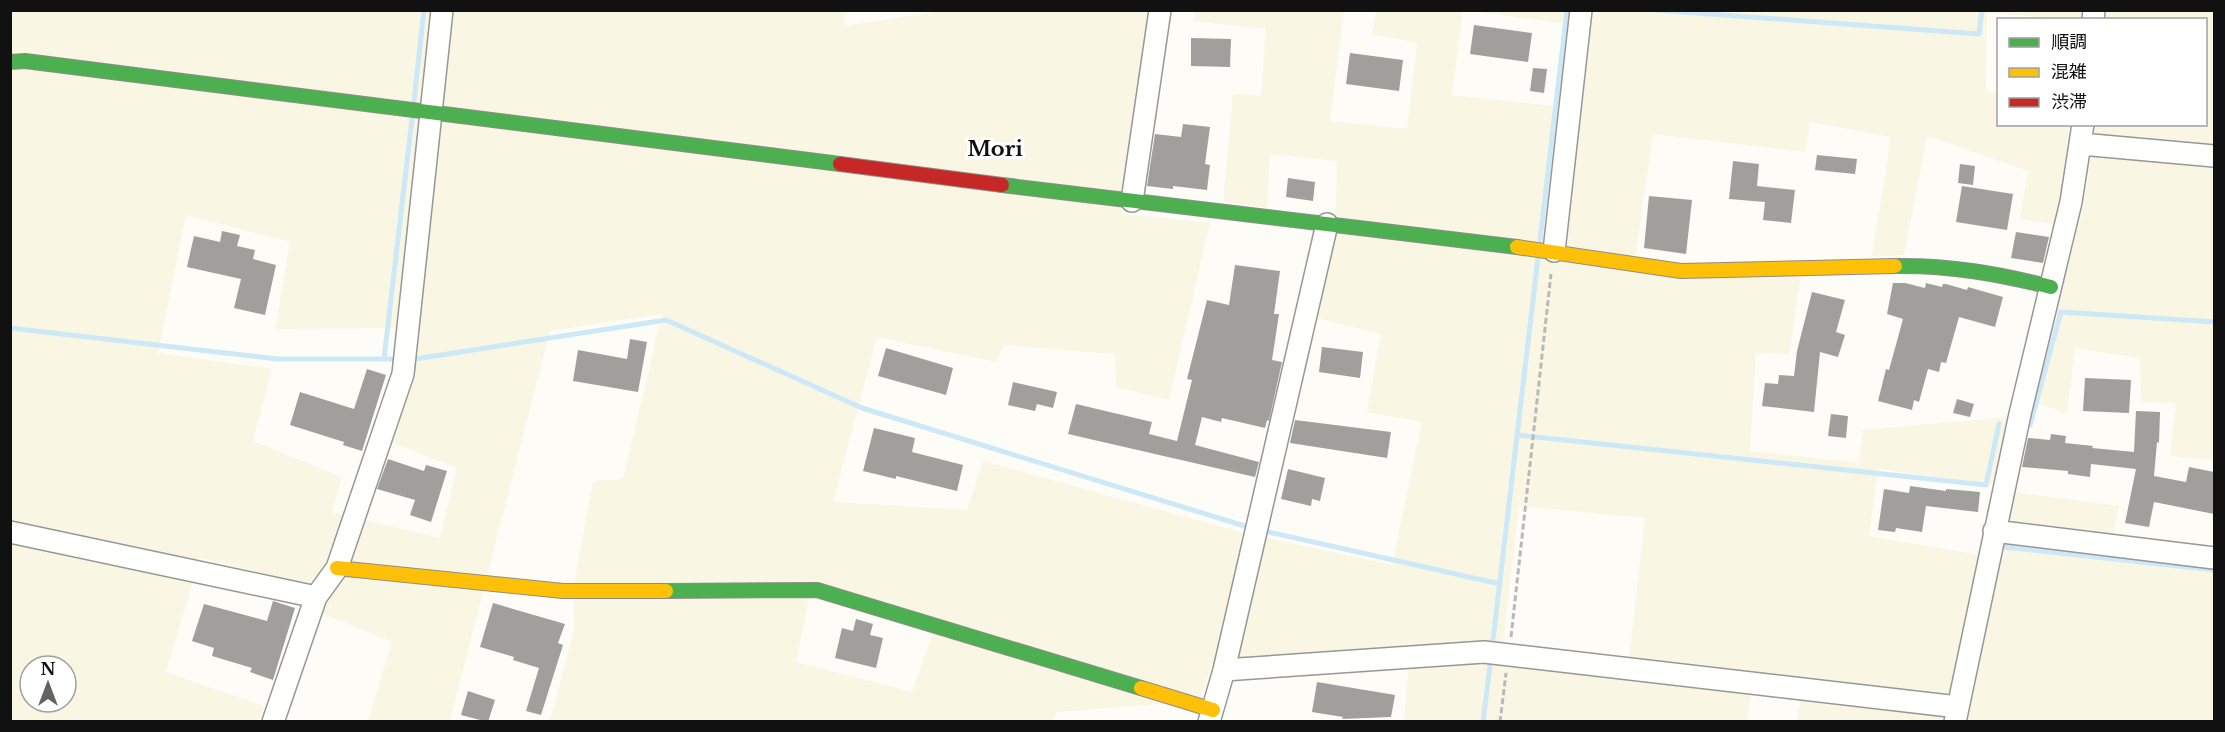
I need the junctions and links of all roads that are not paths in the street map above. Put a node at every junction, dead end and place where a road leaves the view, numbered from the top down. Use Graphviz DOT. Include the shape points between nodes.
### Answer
graph roads {
  1 [pos="442,10"];
  2 [pos="1160,10"];
  3 [pos="1580,12"];
  4 [pos="10,62"];
  5 [pos="430,111"];
  6 [pos="2082,134"];
  7 [pos="2214,156"];
  8 [pos="1132,201"];
  9 [pos="1327,224"];
  10 [pos="1554,251"];
  11 [pos="2051,287"];
  12 [pos="1994,531"];
  13 [pos="10,532"];
  14 [pos="2214,558"];
  15 [pos="337,568"];
  16 [pos="316,597"];
  17 [pos="1224,670"];
  18 [pos="1956,714"];
  19 [pos="1211,716"];
  20 [pos="273,722"];
  1 -- 5 [label="street"];
  2 -- 8 [label="street"];
  3 -- 10 [label="street"];
  4 -- 5 [label="street"];
  5 -- 8 [label="street"];
  5 -- 15 [label="street" via="402,374"];
  6 -- 7 [label="street"];
  6 -- 11 [label="street"];
  8 -- 9 [label="street"];
  9 -- 10 [label="street"];
  9 -- 17 [label="street"];
  10 -- 11 [label="street" via="1681,271 1958,268"];
  11 -- 12 [label="street"];
  12 -- 14 [label="street"];
  12 -- 18 [label="street"];
  13 -- 16 [label="street"];
  15 -- 16 [label="street"];
  15 -- 19 [label="street" via="563,591 817,590"];
  16 -- 20 [label="street"];
  17 -- 18 [label="street" via="1497,654"];
  17 -- 19 [label="street"];
}
